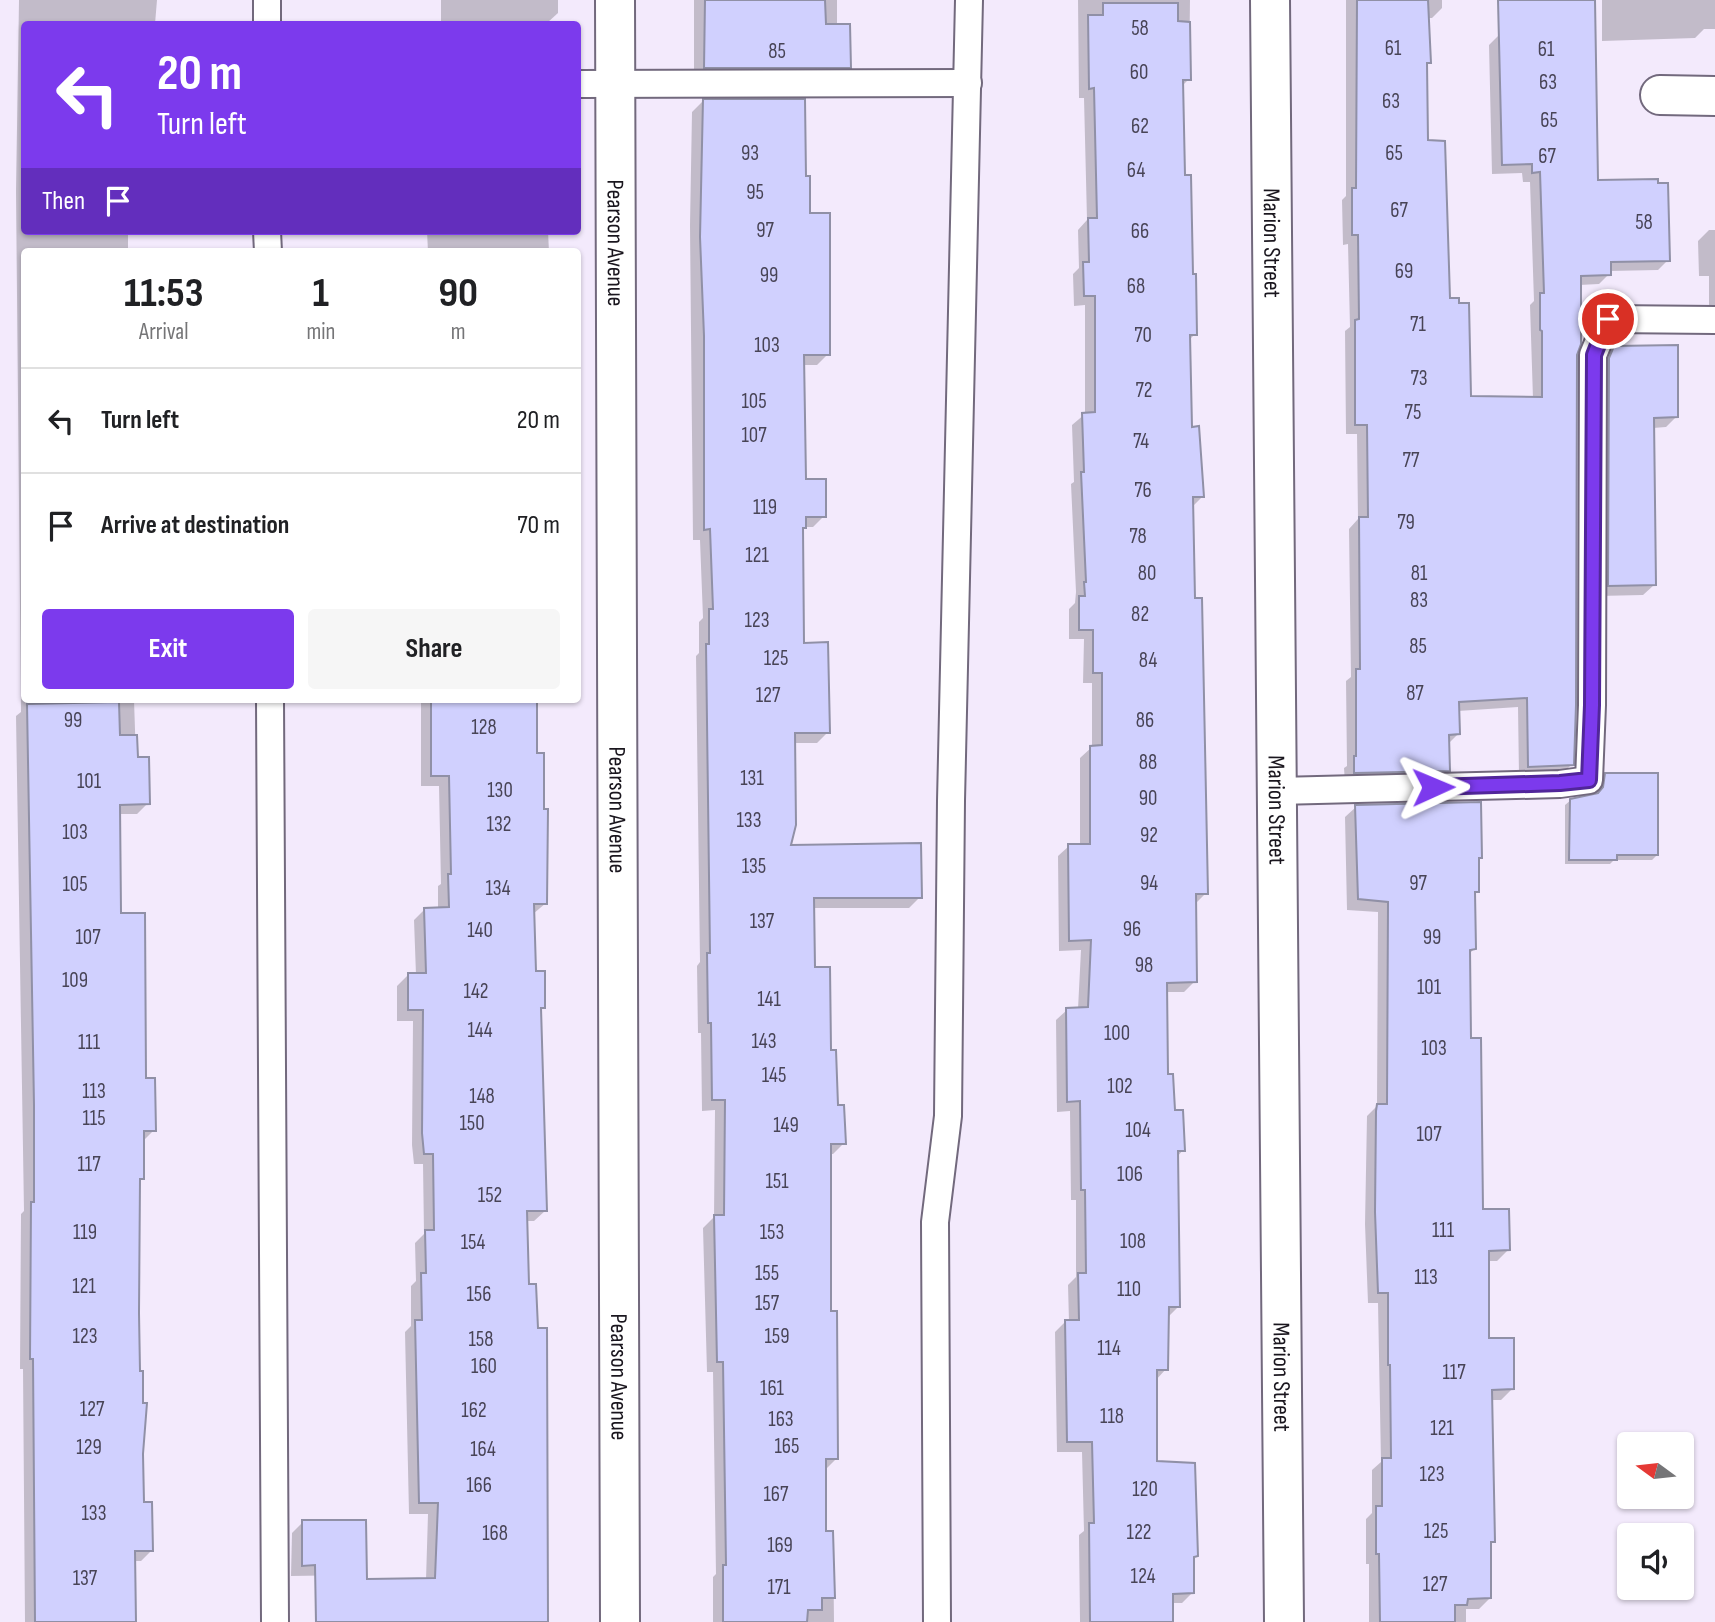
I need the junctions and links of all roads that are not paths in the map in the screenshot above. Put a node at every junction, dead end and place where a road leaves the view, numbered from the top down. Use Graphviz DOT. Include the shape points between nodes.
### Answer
graph roads {
  1 [pos="267,0"];
  2 [pos="615,0"];
  3 [pos="969,0"];
  4 [pos="1270,0"];
  5 [pos="267,21"];
  6 [pos="615,83"];
  7 [pos="968,83"];
  8 [pos="581,84"];
  9 [pos="1660,95"];
  10 [pos="1715,96"];
  11 [pos="1715,320"];
  12 [pos="270,703"];
  13 [pos="1278,790"];
  14 [pos="275,1622"];
  15 [pos="620,1622"];
  16 [pos="937,1622"];
  17 [pos="1284,1622"];
  1 -- 5 [label="lane"];
  2 -- 6 [label="street, Pearson Avenue"];
  3 -- 7 [label="lane"];
  4 -- 13 [label="street, Marion Street"];
  6 -- 7 [label="lane"];
  6 -- 8 [label="lane"];
  6 -- 15 [label="street, Pearson Avenue"];
  7 -- 16 [label="lane" via="948,1116 935,1222"];
  9 -- 10 [label="street"];
  11 -- 13 [label="lane" via="1608,319 1594,355 1589,780"];
  12 -- 14 [label="lane"];
  13 -- 17 [label="street, Marion Street"];
}
